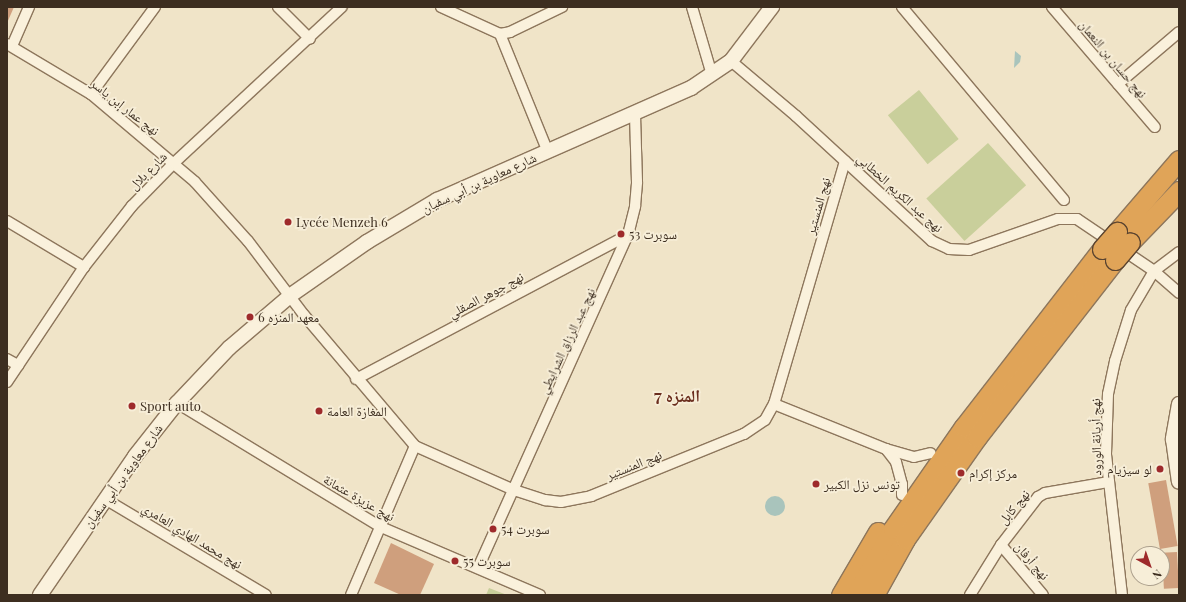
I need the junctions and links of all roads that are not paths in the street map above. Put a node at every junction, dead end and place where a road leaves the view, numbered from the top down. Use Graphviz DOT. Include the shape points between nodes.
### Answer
graph roads {
  1 [pos="29,7"];
  2 [pos="155,7"];
  3 [pos="278,7"];
  4 [pos="342,7"];
  5 [pos="441,7"];
  6 [pos="562,7"];
  7 [pos="692,7"];
  8 [pos="772,7"];
  9 [pos="1052,7"];
  10 [pos="904,8"];
  11 [pos="1179,32"];
  12 [pos="500,34"];
  13 [pos="310,39"];
  14 [pos="9,45"];
  15 [pos="731,61"];
  16 [pos="712,75"];
  17 [pos="1118,84"];
  18 [pos="91,94"];
  19 [pos="635,113"];
  20 [pos="1155,127"];
  21 [pos="548,150"];
  22 [pos="1179,160"];
  23 [pos="845,161"];
  24 [pos="174,163"];
  25 [pos="1179,191"];
  26 [pos="1064,200"];
  27 [pos="7,221"];
  28 [pos="628,235"];
  29 [pos="1123,237"];
  30 [pos="1179,252"];
  31 [pos="1109,255"];
  32 [pos="84,267"];
  33 [pos="1154,271"];
  34 [pos="1179,293"];
  35 [pos="291,295"];
  36 [pos="1026,344"];
  37 [pos="7,359"];
  38 [pos="18,365"];
  39 [pos="356,379"];
  40 [pos="7,382"];
  41 [pos="177,403"];
  42 [pos="774,404"];
  43 [pos="1179,404"];
  44 [pos="415,446"];
  45 [pos="886,449"];
  46 [pos="931,453"];
  47 [pos="1109,482"];
  48 [pos="1179,482"];
  49 [pos="514,490"];
  50 [pos="902,495"];
  51 [pos="105,499"];
  52 [pos="381,527"];
  53 [pos="1001,544"];
  54 [pos="478,568"];
  55 [pos="40,595"];
  56 [pos="266,595"];
  57 [pos="351,595"];
  58 [pos="540,595"];
  59 [pos="841,595"];
  60 [pos="856,595"];
  61 [pos="874,595"];
  62 [pos="970,595"];
  63 [pos="1043,595"];
  64 [pos="1122,595"];
  1 -- 14 [label="street"];
  2 -- 18 [label="street"];
  3 -- 13 [label="street"];
  4 -- 13 [label="street, شارع بلال"];
  5 -- 12 [label="street"];
  6 -- 12 [label="street" via="510,32"];
  7 -- 16 [label="street"];
  8 -- 15 [label="main road, شارع معاوية بن أبي سفيان"];
  9 -- 17 [label="street, نهج حسان بن النعمان"];
  10 -- 26 [label="street" via="956,74"];
  11 -- 17 [label="street"];
  12 -- 21 [label="street"];
  13 -- 24 [label="street, شارع بلال"];
  14 -- 18 [label="street, نهج عمار إبن ياسر"];
  15 -- 16 [label="main road, شارع معاوية بن أبي سفيان"];
  15 -- 23 [label="street, نهج عبد الكريم الخطابي"];
  16 -- 19 [label="main road, شارع معاوية بن أبي سفيان"];
  17 -- 20 [label="street, نهج حسان بن النعمان"];
  18 -- 24 [label="street, نهج عمار إبن ياسر"];
  19 -- 21 [label="main road, شارع معاوية بن أبي سفيان"];
  19 -- 28 [label="street, نهج عبد الرزاق الشرايطي" via="637,182 635,206"];
  21 -- 35 [label="main road, شارع معاوية بن أبي سفيان" via="437,200 367,242"];
  22 -- 29 [label="highway"];
  23 -- 33 [label="street, نهج عبد الكريم الخطابي" via="932,241 950,249 969,250 1068,218 1086,223"];
  23 -- 42 [label="street, نهج المنستير"];
  24 -- 32 [label="street, شارع بلال" via="132,206"];
  24 -- 35 [label="street, نهج عمار إبن ياسر" via="248,241"];
  25 -- 29 [label="highway"];
  27 -- 32 [label="street"];
  28 -- 39 [label="street, نهج جوهر الصقلي"];
  28 -- 49 [label="street, نهج عبد الرزاق الشرايطي"];
  29 -- 31 [label="highway, bridge"];
  30 -- 33 [label="street, نهج أريانة الورود"];
  31 -- 36 [label="highway"];
  31 -- 61 [label="highway" via="906,539"];
  32 -- 38 [label="street, شارع بلال"];
  33 -- 34 [label="street, نهج عبد الكريم الخطابي"];
  33 -- 47 [label="street, نهج أريانة الورود" via="1131,310 1110,381 1106,430"];
  35 -- 39 [label="street, نهج المنستير"];
  35 -- 41 [label="main road, شارع معاوية بن أبي سفيان" via="228,348"];
  36 -- 46 [label="highway"];
  36 -- 60 [label="highway" via="893,529"];
  37 -- 38 [label="street"];
  38 -- 40 [label="street, شارع بلال"];
  39 -- 44 [label="street, نهج المنستير"];
  41 -- 51 [label="main road, شارع معاوية بن أبي سفيان"];
  41 -- 52 [label="street, نهج عزيزة عثمانة"];
  42 -- 45 [label="street"];
  42 -- 49 [label="street, نهج المنستير" via="766,420 744,434 576,501 545,500"];
  43 -- 48 [label="main road" via="1173,439"];
  44 -- 49 [label="street, نهج المنستير"];
  44 -- 52 [label="street"];
  45 -- 46 [label="street" via="914,457"];
  45 -- 50 [label="street" via="896,462"];
  46 -- 50 [label="highway"];
  47 -- 53 [label="street, نهج كابل" via="1045,493 1032,503"];
  47 -- 64 [label="street, نهج أريانة الورود"];
  49 -- 54 [label="street, نهج عبد الرزاق الشرايطي"];
  50 -- 59 [label="highway" via="857,564"];
  51 -- 55 [label="main road, شارع معاوية بن أبي سفيان"];
  51 -- 56 [label="street, نهج محمد الهادي العامري"];
  52 -- 54 [label="street, نهج عزيزة عثمانة"];
  52 -- 57 [label="street"];
  53 -- 62 [label="street, نهج كابل"];
  53 -- 63 [label="street, نهج أرفان"];
  54 -- 58 [label="street, نهج عزيزة عثمانة"];
}
